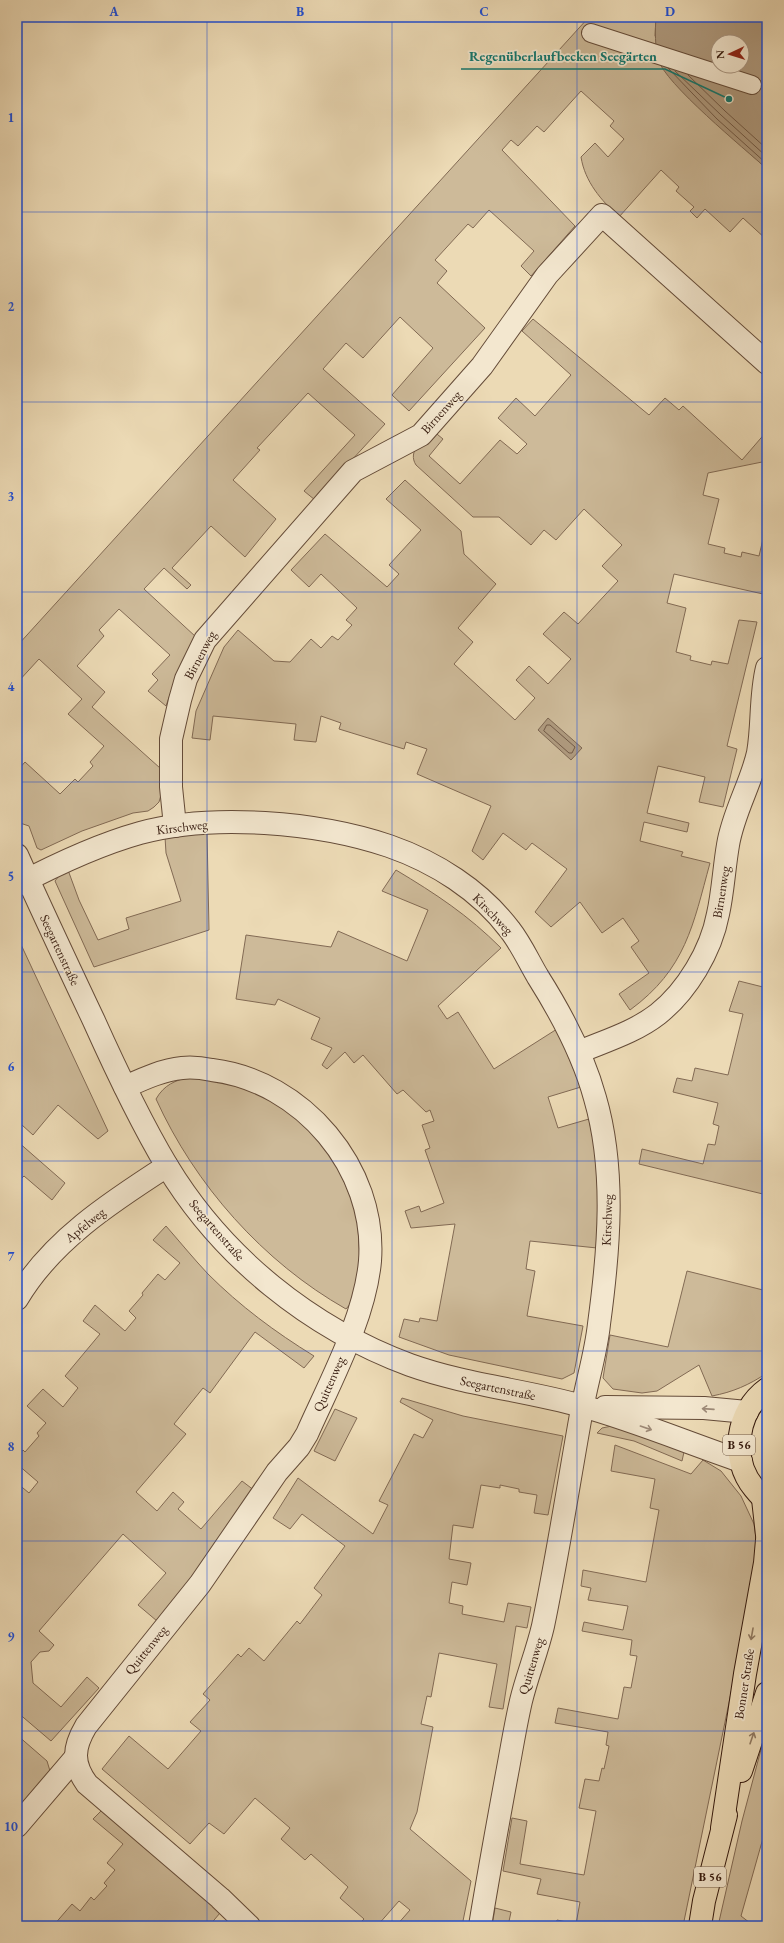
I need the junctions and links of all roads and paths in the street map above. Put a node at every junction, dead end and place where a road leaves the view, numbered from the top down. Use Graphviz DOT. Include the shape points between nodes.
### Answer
graph roads {
  1 [pos="591,33"];
  2 [pos="752,85"];
  3 [pos="767,363"];
  4 [pos="767,668"];
  5 [pos="175,826"];
  6 [pos="17,855"];
  7 [pos="22,882"];
  8 [pos="579,1052"];
  9 [pos="124,1087"];
  10 [pos="167,1166"];
  11 [pos="17,1299"];
  12 [pos="349,1338"];
  13 [pos="767,1389"];
  14 [pos="582,1406"];
  15 [pos="747,1412"];
  16 [pos="741,1461"];
  17 [pos="765,1500"];
  18 [pos="767,1535"];
  19 [pos="767,1540"];
  20 [pos="767,1693"];
  21 [pos="76,1757"];
  22 [pos="17,1826"];
  23 [pos="722,1828"];
  24 [pos="249,1926"];
  25 [pos="480,1926"];
  26 [pos="700,1926"];
  1 -- 2 [label="lane"];
  3 -- 5 [label="street, Birnenweg" via="602,215 547,275 482,366 421,435 354,470 205,640 186,679 171,739 171,787"];
  4 -- 8 [label="street, Birnenweg" via="758,753 730,836 718,916 706,950 682,991 658,1014 617,1036"];
  5 -- 7 [label="street, Kirschweg" via="144,832 96,847"];
  5 -- 8 [label="street, Kirschweg" via="257,823 341,832 406,852 431,864 478,896 511,931 558,1008"];
  6 -- 7 [label="street, Seegartenstraße"];
  7 -- 9 [label="street, Seegartenstraße"];
  8 -- 14 [label="street, Kirschweg" via="601,1123 606,1148 608,1185 605,1270 599,1327"];
  9 -- 10 [label="street, Seegartenstraße"];
  9 -- 12 [label="street" via="154,1075 182,1068 240,1074 274,1088 291,1100 332,1140 353,1174 362,1196 370,1237 366,1288"];
  10 -- 11 [label="street, Apfelweg" via="67,1238"];
  10 -- 12 [label="street, Seegartenstraße" via="209,1224 256,1273 310,1314"];
  12 -- 14 [label="street, Seegartenstraße" via="383,1354 441,1375"];
  12 -- 21 [label="street, Quittenweg" via="307,1434 277,1472 200,1584 86,1726"];
  13 -- 15 [label="main road, B 56" via="760,1394"];
  15 -- 14 [label="street, Seegartenstraße, one-way" via="704,1408"];
  14 -- 16 [label="street, Seegartenstraße, one-way"];
  14 -- 25 [label="street, Quittenweg" via="543,1627 521,1701"];
  15 -- 16 [label="main road, B 56" via="741,1427"];
  16 -- 17 [label="main road, B 56" via="749,1482"];
  17 -- 18 [label="main road, B 56"];
  19 -- 23 [label="main road, Bonner Straße / B 56, one-way"];
  23 -- 20 [label="main road, Bonner Straße / B 56, one-way"];
  21 -- 22 [label="street"];
  21 -- 24 [label="street, Quittenweg" via="80,1774 87,1784"];
  23 -- 26 [label="main road, Bonner Straße / B 56"];
}
